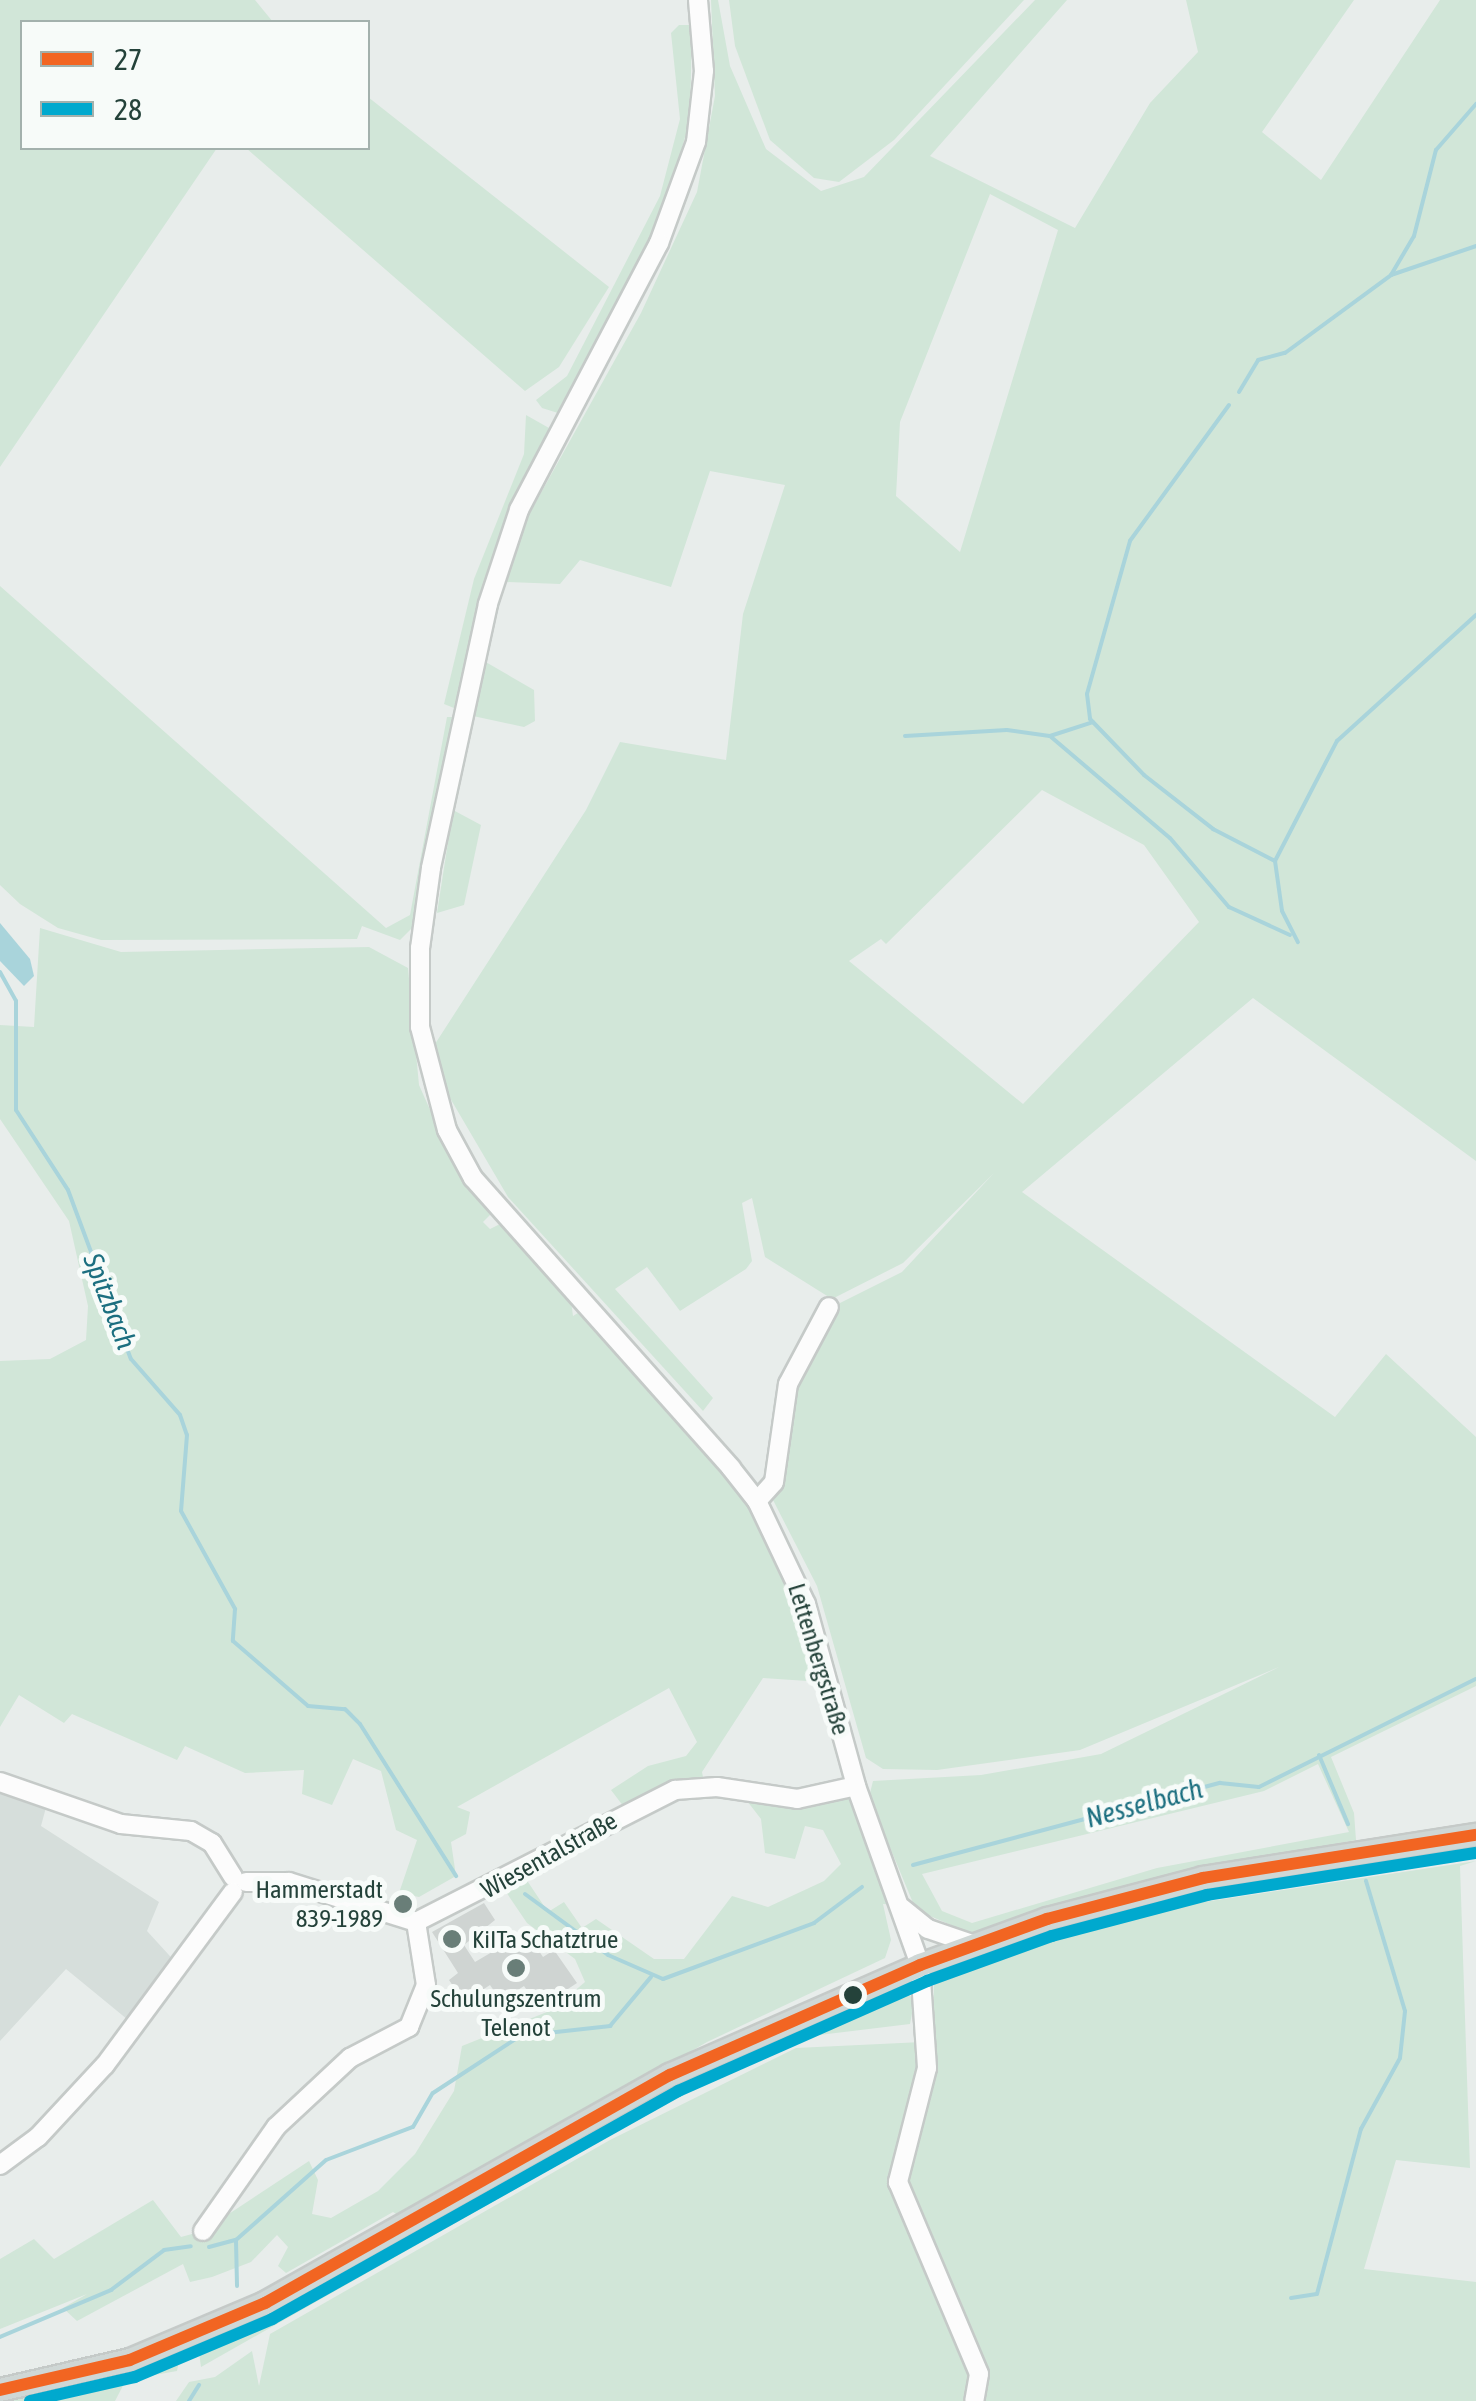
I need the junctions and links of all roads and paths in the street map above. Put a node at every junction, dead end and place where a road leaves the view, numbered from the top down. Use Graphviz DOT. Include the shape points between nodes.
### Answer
graph roads {
  1 [pos="698,0"];
  2 [pos="829,1307"];
  3 [pos="757,1501"];
  4 [pos="0,1782"];
  5 [pos="856,1786"];
  6 [pos="1476,1835"];
  7 [pos="237,1884"];
  8 [pos="898,1905"];
  9 [pos="416,1922"];
  10 [pos="976,1945"];
  11 [pos="920,1965"];
  12 [pos="0,2165"];
  13 [pos="202,2231"];
  14 [pos="0,2390"];
  15 [pos="974,2401"];
  1 -- 3 [label="street, Lettenbergstraße" via="704,71 696,142 660,243 520,510 488,604 442,808 418,992 427,1073 473,1178"];
  2 -- 3 [label="street" via="788,1384 774,1482"];
  3 -- 5 [label="street, Lettenbergstraße" via="806,1604"];
  4 -- 7 [label="street" via="121,1824 191,1831 212,1843"];
  5 -- 8 [label="street, Lettenbergstraße"];
  5 -- 9 [label="street, Wiesentalstraße" via="797,1799 717,1787 675,1790"];
  6 -- 10 [label="main road" via="1203,1878"];
  7 -- 9 [label="street" via="290,1882"];
  7 -- 12 [label="street" via="104,2064 38,2137"];
  8 -- 10 [label="street" via="928,1929"];
  8 -- 11 [label="street, Lettenbergstraße"];
  9 -- 13 [label="street" via="426,1985 409,2027 350,2058 276,2128"];
  10 -- 11 [label="main road"];
  11 -- 14 [label="main road" via="670,2076 249,2310 130,2360"];
  11 -- 15 [label="street, Lettenbergstraße" via="926,2068 898,2182 974,2362"];
}
